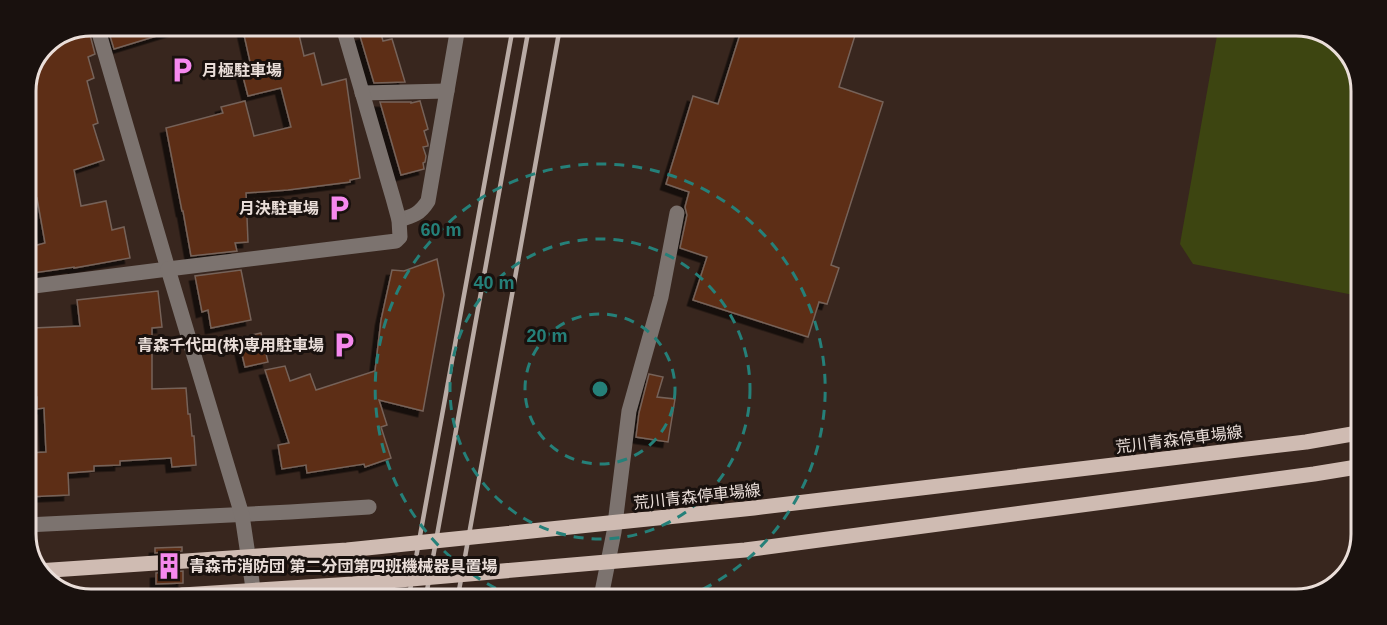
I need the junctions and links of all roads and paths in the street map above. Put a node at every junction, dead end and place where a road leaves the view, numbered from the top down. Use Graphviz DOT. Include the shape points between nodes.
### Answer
graph roads {
  1 [pos="100,36"];
  2 [pos="346,36"];
  3 [pos="456,36"];
  4 [pos="447,91"];
  5 [pos="362,93"];
  6 [pos="677,213"];
  7 [pos="399,220"];
  8 [pos="168,269"];
  9 [pos="36,286"];
  10 [pos="1351,434"];
  11 [pos="1351,468"];
  12 [pos="369,507"];
  13 [pos="242,515"];
  14 [pos="36,525"];
  15 [pos="50,570"];
  16 [pos="253,589"];
  17 [pos="275,589"];
  18 [pos="603,589"];
  1 -- 8 [label="street"];
  2 -- 5 [label="street"];
  3 -- 4 [label="street"];
  4 -- 5 [label="street"];
  4 -- 7 [label="street" via="428,201 422,211"];
  5 -- 7 [label="street"];
  6 -- 18 [label="street" via="661,297 629,411"];
  7 -- 8 [label="street" via="400,237 396,241"];
  8 -- 9 [label="street"];
  8 -- 13 [label="street"];
  10 -- 15 [label="main road, 荒川青森停車場線, bridge" via="742,509 347,550"];
  11 -- 17 [label="main road, bridge" via="745,550"];
  12 -- 13 [label="street"];
  13 -- 14 [label="street"];
  13 -- 16 [label="street"];
}
